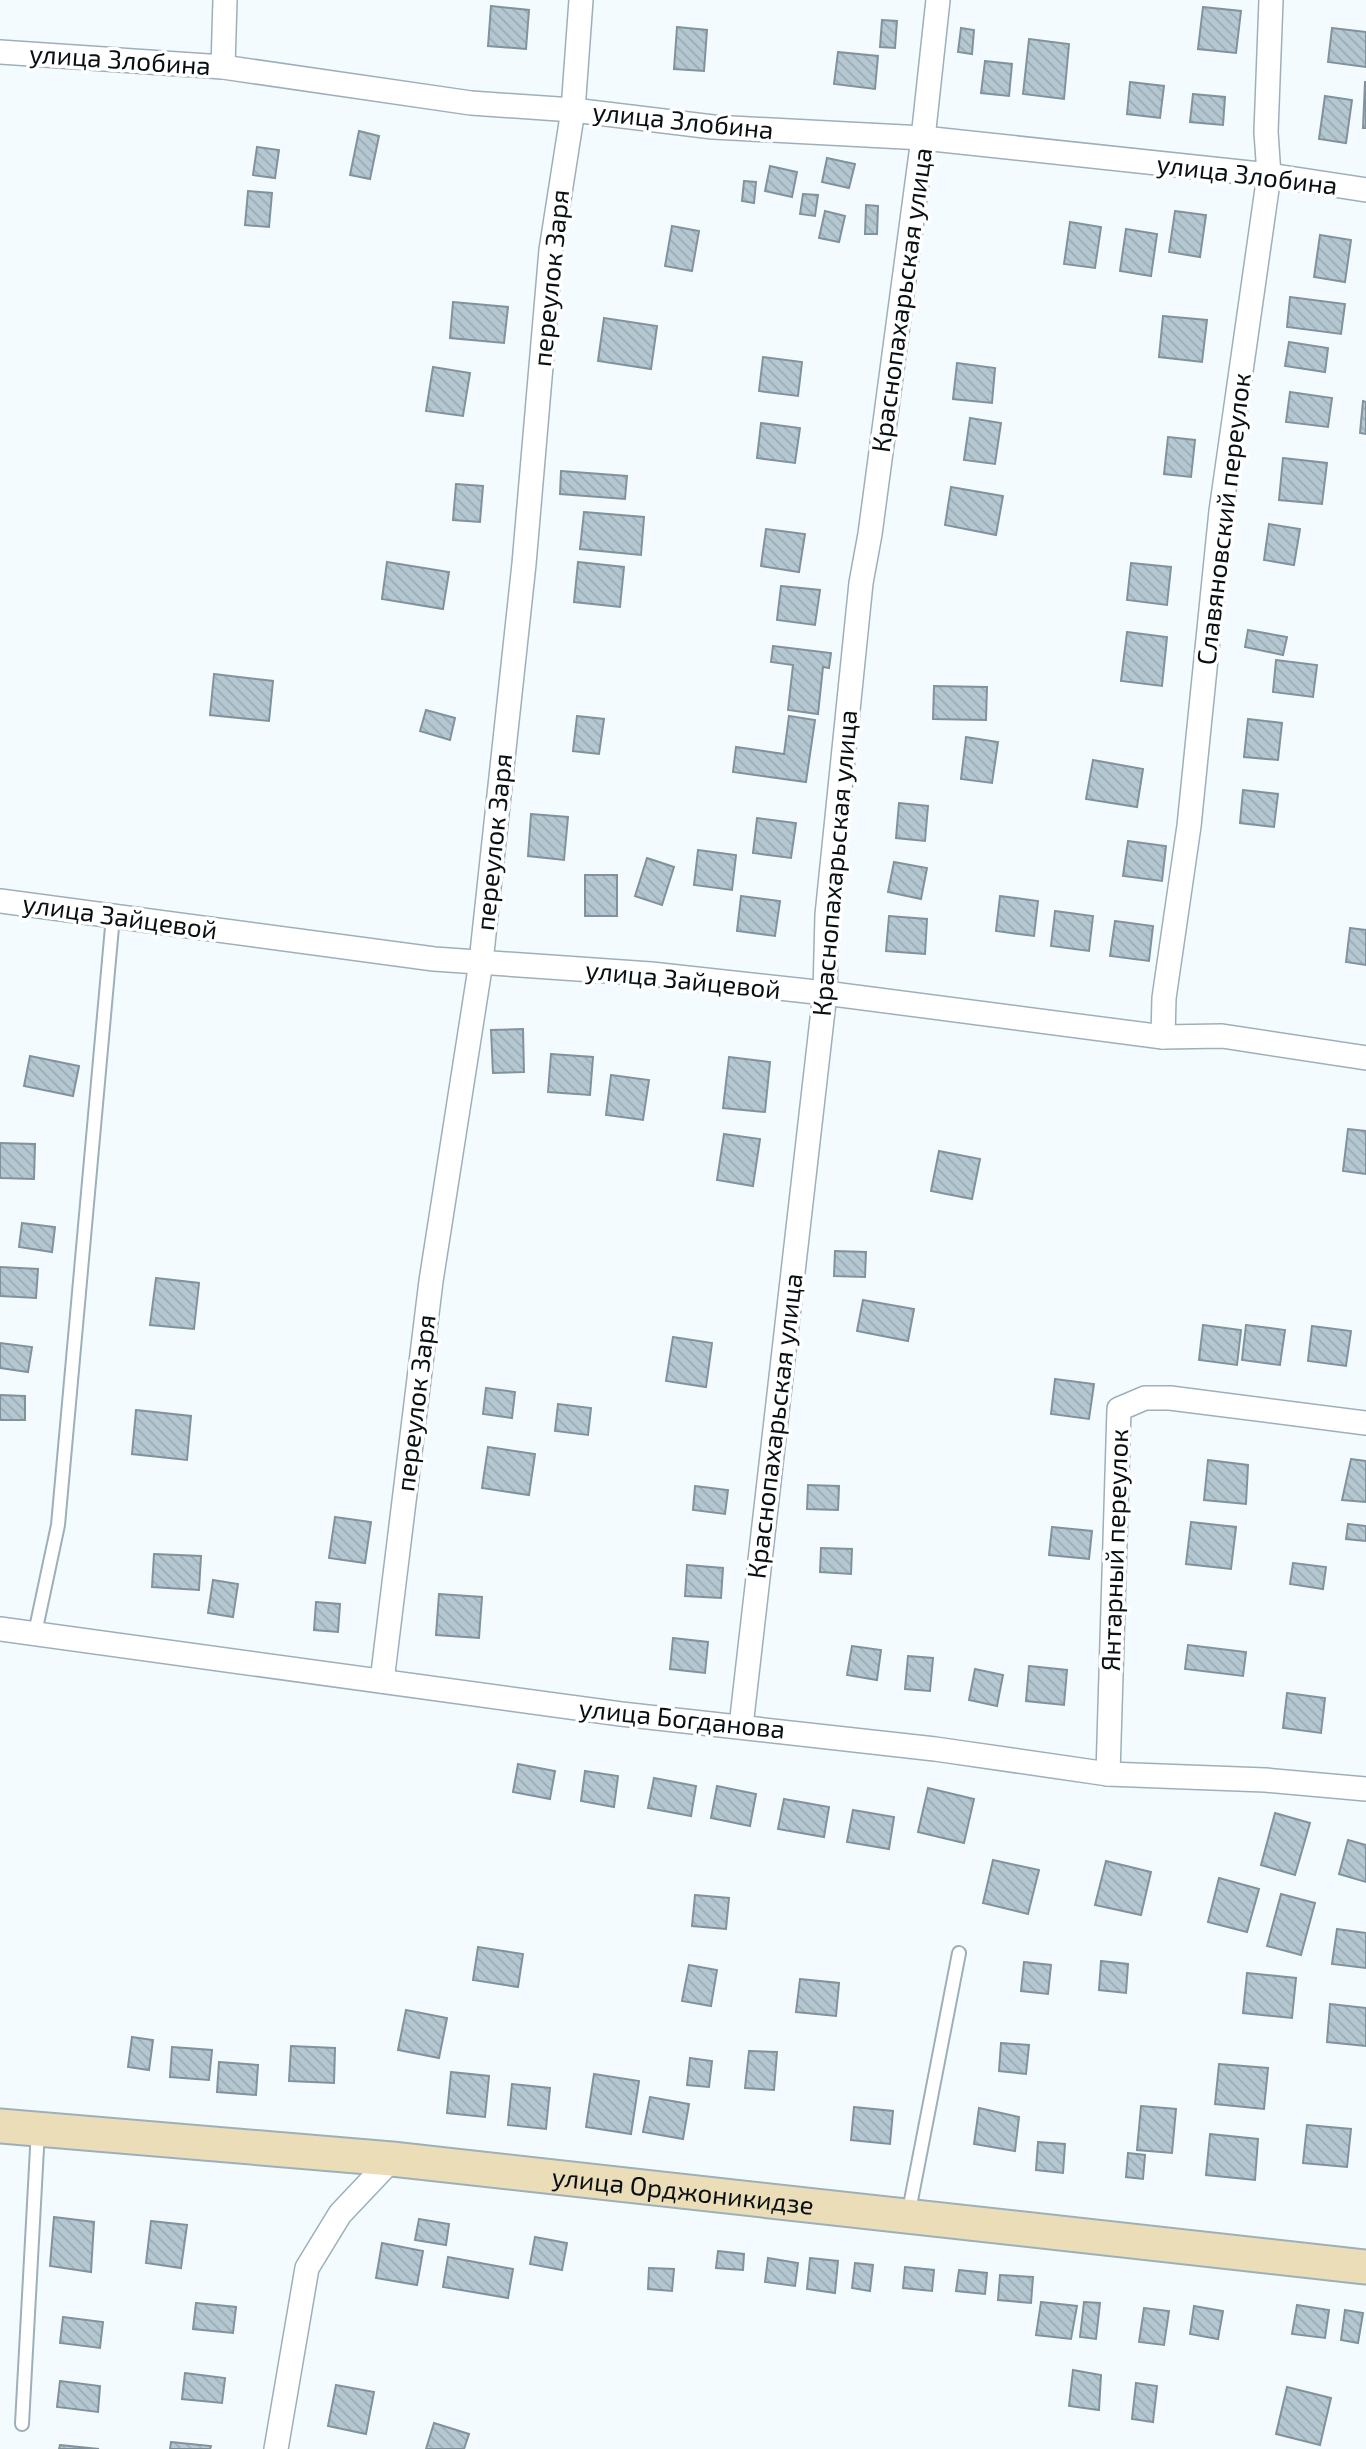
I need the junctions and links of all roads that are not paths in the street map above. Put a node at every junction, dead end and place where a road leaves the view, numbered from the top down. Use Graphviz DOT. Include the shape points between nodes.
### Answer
graph roads {
  1 [pos="225,0"];
  2 [pos="581,0"];
  3 [pos="938,0"];
  4 [pos="1271,0"];
  5 [pos="0,52"];
  6 [pos="223,67"];
  7 [pos="573,110"];
  8 [pos="923,138"];
  9 [pos="1269,175"];
  10 [pos="1366,190"];
  11 [pos="0,901"];
  12 [pos="113,916"];
  13 [pos="481,962"];
  14 [pos="825,993"];
  15 [pos="1163,1037"];
  16 [pos="1366,1058"];
  17 [pos="1366,1423"];
  18 [pos="0,1629"];
  19 [pos="35,1633"];
  20 [pos="382,1681"];
  21 [pos="741,1726"];
  22 [pos="1108,1774"];
  23 [pos="1366,1789"];
  24 [pos="959,1953"];
  25 [pos="0,2126"];
  26 [pos="38,2130"];
  27 [pos="392,2159"];
  28 [pos="908,2216"];
  29 [pos="1366,2267"];
  30 [pos="22,2424"];
  31 [pos="276,2449"];
  1 -- 6 [label="street"];
  2 -- 7 [label="street, переулок Заря"];
  3 -- 8 [label="street, Краснопахарьская улица"];
  4 -- 9 [label="street, Славяновский переулок"];
  5 -- 6 [label="street, улица Злобина"];
  6 -- 7 [label="street, улица Злобина" via="471,103"];
  7 -- 8 [label="street, улица Злобина" via="713,127"];
  7 -- 13 [label="street, переулок Заря" via="551,250 524,564"];
  8 -- 9 [label="street, улица Злобина"];
  8 -- 14 [label="street, Краснопахарьская улица" via="860,583 827,915"];
  9 -- 10 [label="street, улица Злобина"];
  9 -- 15 [label="street, Славяновский переулок" via="1221,512"];
  11 -- 12 [label="street, улица Зайцевой"];
  12 -- 13 [label="street, улица Зайцевой"];
  12 -- 19 [label="lane" via="58,1525"];
  13 -- 14 [label="street, улица Зайцевой"];
  13 -- 20 [label="street, переулок Заря" via="431,1281"];
  14 -- 15 [label="street, улица Зайцевой"];
  14 -- 21 [label="street, Краснопахарьская улица"];
  15 -- 16 [label="street, улица Зайцевой" via="1222,1036"];
  17 -- 22 [label="street, Янтарный переулок" via="1170,1398 1145,1398 1119,1409"];
  18 -- 19 [label="street, улица Богданова"];
  19 -- 20 [label="street, улица Богданова"];
  20 -- 21 [label="street, улица Богданова"];
  21 -- 22 [label="street, улица Богданова"];
  22 -- 23 [label="street, улица Богданова"];
  24 -- 28 [label="lane"];
  25 -- 26 [label="street, улица Орджоникидзе"];
  26 -- 27 [label="street, улица Орджоникидзе"];
  26 -- 30 [label="lane"];
  27 -- 28 [label="street, улица Орджоникидзе"];
  27 -- 31 [label="street" via="340,2214 307,2268"];
  28 -- 29 [label="street, улица Орджоникидзе"];
}
